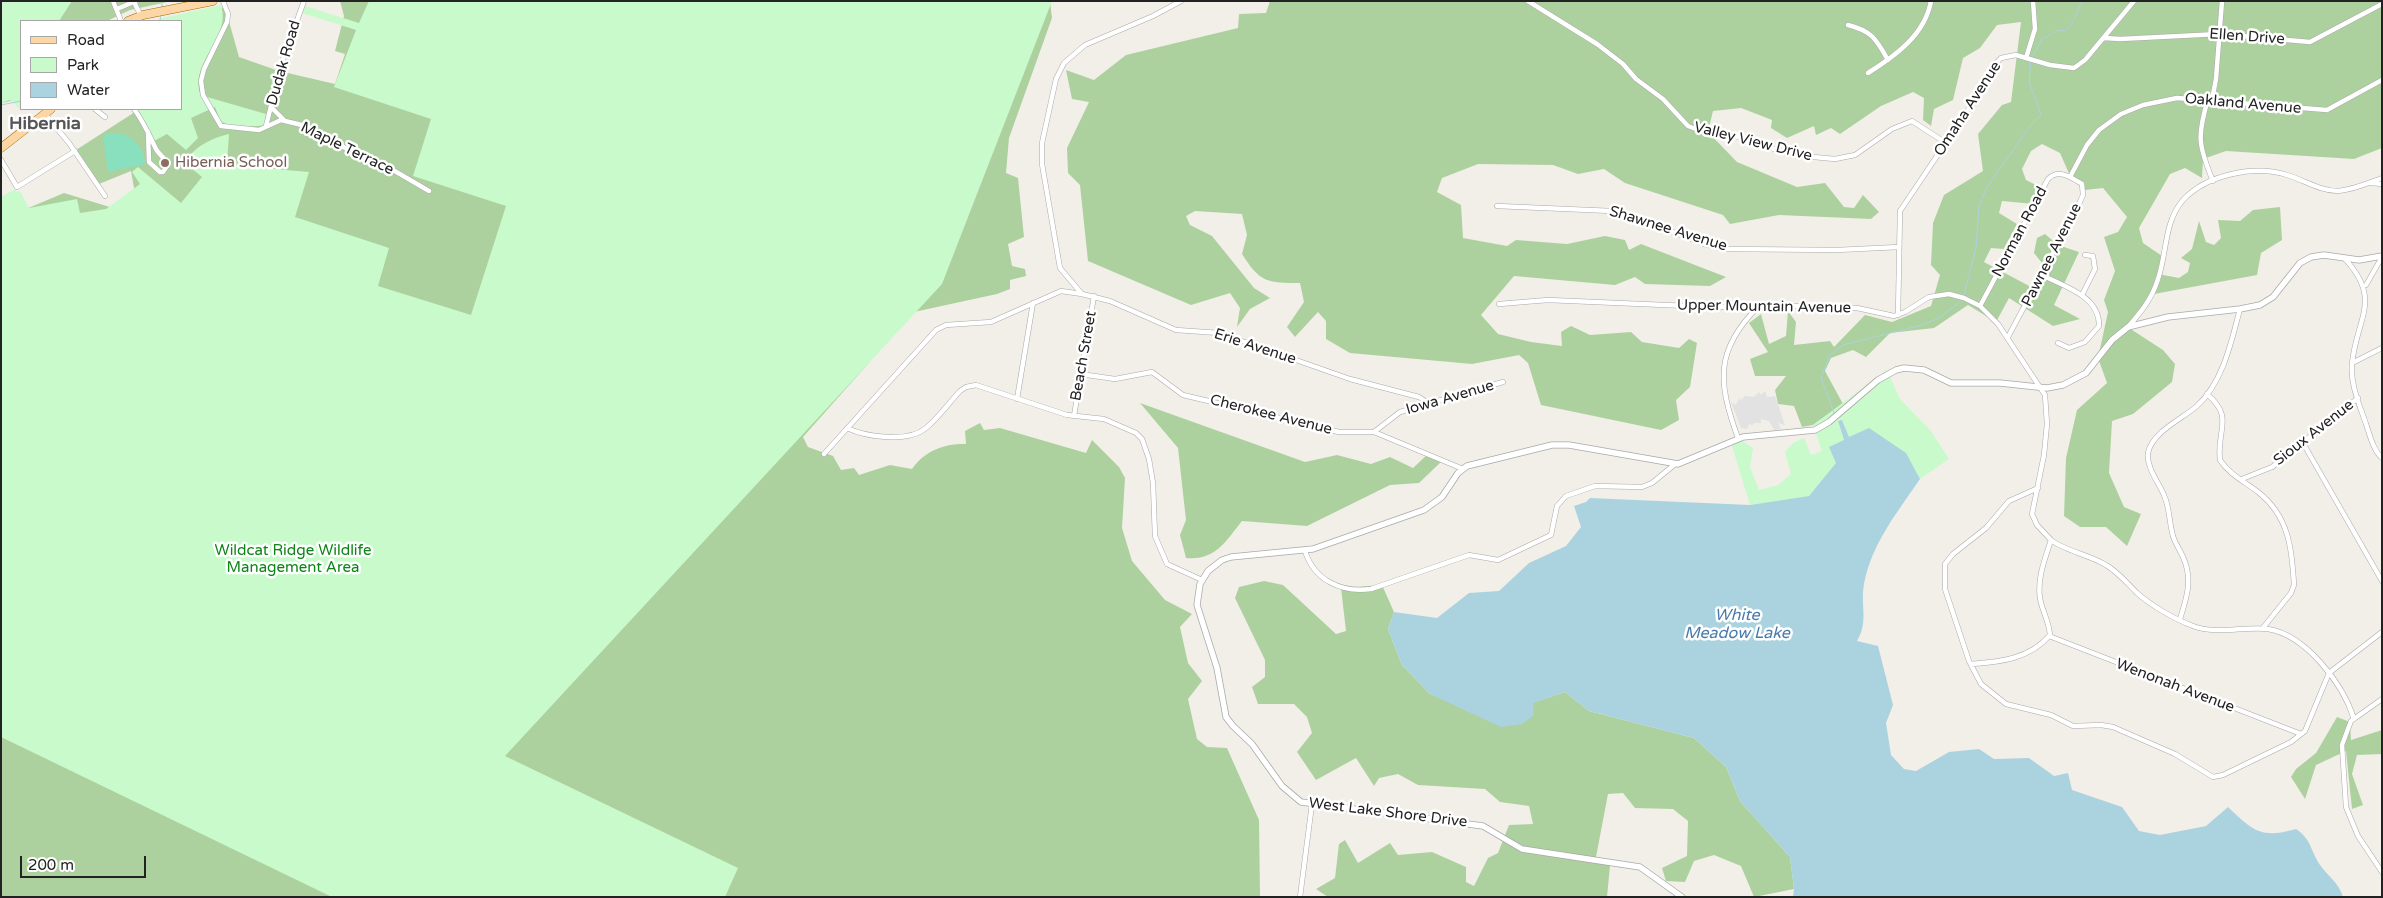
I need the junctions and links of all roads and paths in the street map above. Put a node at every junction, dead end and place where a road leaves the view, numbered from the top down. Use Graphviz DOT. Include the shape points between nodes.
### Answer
graph roads {
  1 [pos="114,1"];
  2 [pos="213,1"];
  3 [pos="223,1"];
  4 [pos="304,1"];
  5 [pos="1181,1"];
  6 [pos="1528,1"];
  7 [pos="1931,1"];
  8 [pos="2033,1"];
  9 [pos="2134,1"];
  10 [pos="2222,1"];
  11 [pos="135,2"];
  12 [pos="2382,4"];
  13 [pos="117,10"];
  14 [pos="141,16"];
  15 [pos="121,20"];
  16 [pos="131,20"];
  17 [pos="1848,25"];
  18 [pos="2219,34"];
  19 [pos="2104,38"];
  20 [pos="2027,58"];
  21 [pos="1888,60"];
  22 [pos="1868,73"];
  23 [pos="2382,80"];
  24 [pos="2210,99"];
  25 [pos="271,107"];
  26 [pos="96,110"];
  27 [pos="135,110"];
  28 [pos="48,111"];
  29 [pos="105,117"];
  30 [pos="285,120"];
  31 [pos="266,126"];
  32 [pos="148,132"];
  33 [pos="1946,143"];
  34 [pos="1,148"];
  35 [pos="157,151"];
  36 [pos="75,152"];
  37 [pos="1,160"];
  38 [pos="149,162"];
  39 [pos="2070,177"];
  40 [pos="2382,178"];
  41 [pos="2213,181"];
  42 [pos="2370,182"];
  43 [pos="2382,184"];
  44 [pos="429,191"];
  45 [pos="105,196"];
  46 [pos="1497,206"];
  47 [pos="1899,247"];
  48 [pos="2085,255"];
  49 [pos="2382,257"];
  50 [pos="2345,259"];
  51 [pos="2042,275"];
  52 [pos="1069,280"];
  53 [pos="2366,285"];
  54 [pos="1063,292"];
  55 [pos="1082,294"];
  56 [pos="1094,296"];
  57 [pos="2082,296"];
  58 [pos="1033,303"];
  59 [pos="1498,304"];
  60 [pos="1759,306"];
  61 [pos="1980,306"];
  62 [pos="2240,309"];
  63 [pos="1898,315"];
  64 [pos="2128,326"];
  65 [pos="2008,337"];
  66 [pos="2058,343"];
  67 [pos="2382,348"];
  68 [pos="2352,363"];
  69 [pos="1080,374"];
  70 [pos="1503,382"];
  71 [pos="2040,387"];
  72 [pos="2207,394"];
  73 [pos="2358,398"];
  74 [pos="1017,399"];
  75 [pos="1428,403"];
  76 [pos="1074,416"];
  77 [pos="846,428"];
  78 [pos="1374,432"];
  79 [pos="1738,438"];
  80 [pos="2302,443"];
  81 [pos="824,454"];
  82 [pos="2381,456"];
  83 [pos="1674,465"];
  84 [pos="1463,468"];
  85 [pos="2242,479"];
  86 [pos="2038,488"];
  87 [pos="2051,540"];
  88 [pos="1304,551"];
  89 [pos="1202,580"];
  90 [pos="2382,581"];
  91 [pos="2180,619"];
  92 [pos="2262,629"];
  93 [pos="2382,632"];
  94 [pos="2049,636"];
  95 [pos="1971,664"];
  96 [pos="2329,673"];
  97 [pos="2382,699"];
  98 [pos="2354,719"];
  99 [pos="2300,734"];
  100 [pos="1312,804"];
  101 [pos="2382,872"];
  102 [pos="1300,897"];
  103 [pos="1682,897"];
  1 -- 13 [label="street"];
  2 -- 14 [label="main road"];
  3 -- 31 [label="street, Maple Terrace" via="227,22 204,69 201,81 204,95 219,123 225,127 259,130"];
  4 -- 25 [label="street, Dudak Road" via="282,62"];
  5 -- 52 [label="street" via="1086,44 1060,69 1042,143 1042,164 1057,257 1062,273"];
  6 -- 33 [label="street, Valley View Drive" via="1597,44 1693,129 1735,136 1782,153 1819,159 1854,155 1892,129 1912,121"];
  7 -- 21 [label="street" via="1915,36"];
  8 -- 20 [label="street" via="2035,29"];
  9 -- 19 [label="street, Omaha Avenue"];
  10 -- 18 [label="street"];
  11 -- 13 [label="street"];
  11 -- 14 [label="street"];
  12 -- 18 [label="street, Ellen Drive" via="2310,42"];
  13 -- 15 [label="street"];
  14 -- 16 [label="main road"];
  17 -- 21 [label="street" via="1872,35"];
  18 -- 19 [label="street, Ellen Drive"];
  18 -- 24 [label="street" via="2216,79"];
  19 -- 20 [label="street, Omaha Avenue" via="2074,68"];
  20 -- 33 [label="street, Omaha Avenue" via="2008,55 1995,64"];
  21 -- 22 [label="street"];
  23 -- 24 [label="street, Oakland Avenue" via="2326,110"];
  24 -- 39 [label="street, Oakland Avenue" via="2162,100 2121,114 2100,130"];
  24 -- 41 [label="street" via="2199,138"];
  25 -- 30 [label="street"];
  25 -- 31 [label="street, Dudak Road"];
  26 -- 29 [label="street"];
  27 -- 32 [label="street"];
  28 -- 34 [label="main road"];
  28 -- 36 [label="street"];
  30 -- 31 [label="street, Maple Terrace"];
  30 -- 44 [label="street, Maple Terrace" via="313,129"];
  32 -- 35 [label="street"];
  32 -- 38 [label="street"];
  33 -- 47 [label="street, Omaha Avenue" via="1900,211"];
  35 -- 38 [label="street"];
  35 -- 38 [label="street" via="170,165 160,172"];
  36 -- 37 [label="street" via="17,186"];
  36 -- 45 [label="street"];
  39 -- 51 [label="street, Pawnee Avenue" via="2082,184 2083,195"];
  39 -- 61 [label="street, Norman Road" via="2060,174 2048,179"];
  40 -- 42 [label="street"];
  41 -- 42 [label="street" via="2250,171 2279,173 2337,191"];
  41 -- 64 [label="street" via="2188,195 2174,213 2154,292 2146,307"];
  42 -- 43 [label="street"];
  46 -- 47 [label="street, Shawnee Avenue" via="1612,211 1725,249"];
  47 -- 63 [label="street, Omaha Avenue"];
  48 -- 57 [label="street" via="2093,256 2096,269"];
  49 -- 50 [label="street"];
  49 -- 53 [label="street"];
  50 -- 53 [label="street"];
  50 -- 62 [label="street" via="2324,255 2311,257 2300,263 2267,302"];
  51 -- 57 [label="street"];
  51 -- 65 [label="street, Pawnee Avenue"];
  52 -- 54 [label="street"];
  52 -- 55 [label="street"];
  53 -- 68 [label="street" via="2366,315"];
  54 -- 55 [label="street, Erie Avenue"];
  54 -- 58 [label="street, Erie Avenue"];
  55 -- 56 [label="street, Erie Avenue"];
  56 -- 69 [label="street, Beach Street"];
  56 -- 75 [label="street, Erie Avenue" via="1176,330 1219,334 1350,379 1419,397"];
  57 -- 66 [label="street" via="2098,311 2099,326 2093,335 2076,347"];
  58 -- 74 [label="street"];
  58 -- 77 [label="street, Erie Avenue" via="991,322 946,326 936,330"];
  59 -- 60 [label="street, Upper Mountain Avenue" via="1548,300"];
  60 -- 63 [label="street, Upper Mountain Avenue" via="1827,306"];
  60 -- 79 [label="street" via="1737,332 1724,361 1723,387 1728,413"];
  61 -- 63 [label="street" via="1956,295 1929,297"];
  61 -- 65 [label="street"];
  62 -- 64 [label="street" via="2168,317"];
  62 -- 72 [label="street" via="2222,368"];
  64 -- 71 [label="street" via="2081,377 2058,386"];
  65 -- 71 [label="street"];
  67 -- 68 [label="street"];
  68 -- 73 [label="street"];
  69 -- 76 [label="street, Beach Street"];
  69 -- 78 [label="street, Cherokee Avenue" via="1115,379 1147,371 1183,395 1339,432"];
  70 -- 75 [label="street, Iowa Avenue"];
  71 -- 79 [label="street" via="1951,383 1924,370 1904,368 1878,380 1829,422 1807,432"];
  71 -- 86 [label="street" via="2046,398 2047,424"];
  72 -- 85 [label="street" via="2217,402 2222,412 2220,460"];
  72 -- 91 [label="street" via="2183,418 2154,439 2148,456 2168,504 2172,535 2188,569 2190,580"];
  73 -- 80 [label="street, Sioux Avenue"];
  73 -- 82 [label="street" via="2371,438"];
  74 -- 76 [label="street"];
  74 -- 77 [label="street" via="971,385 960,391 926,428 914,434 885,437"];
  75 -- 78 [label="street, Iowa Avenue" via="1400,412"];
  76 -- 89 [label="street" via="1104,419 1136,433 1142,439 1152,472 1154,529 1158,546 1167,564"];
  77 -- 81 [label="street, Erie Avenue"];
  78 -- 84 [label="street, Cherokee Avenue"];
  79 -- 83 [label="street"];
  80 -- 85 [label="street, Sioux Avenue" via="2272,467"];
  80 -- 90 [label="street"];
  83 -- 84 [label="street" via="1556,445"];
  83 -- 88 [label="street" via="1642,488 1595,486 1566,496 1557,506 1551,535 1498,560 1469,555 1370,589 1357,590 1329,582 1310,563"];
  84 -- 88 [label="street" via="1442,497 1429,508"];
  85 -- 92 [label="street" via="2265,497 2279,517 2290,539 2292,553 2292,593"];
  86 -- 87 [label="street" via="2032,514"];
  86 -- 95 [label="street" via="2009,501 1981,533 1953,554 1946,564 1945,589"];
  87 -- 91 [label="street" via="2108,566 2140,595"];
  87 -- 94 [label="street" via="2040,590"];
  88 -- 89 [label="street" via="1230,557 1214,565"];
  89 -- 100 [label="street, West Lake Shore Drive" via="1197,597 1198,610 1217,668 1226,717 1252,744 1288,792 1301,802"];
  91 -- 92 [label="street" via="2202,628"];
  92 -- 96 [label="street" via="2288,636 2312,654"];
  93 -- 96 [label="street"];
  94 -- 95 [label="street" via="2040,646 2024,655"];
  94 -- 99 [label="street, Wenonah Avenue"];
  95 -- 99 [label="street" via="1981,684 2006,704 2051,715 2073,726 2114,728 2175,754 2214,777 2291,742"];
  96 -- 98 [label="street" via="2350,706"];
  96 -- 99 [label="street" via="2310,724"];
  97 -- 98 [label="street"];
  98 -- 101 [label="street" via="2342,745 2346,807 2358,836"];
  100 -- 102 [label="street"];
  100 -- 103 [label="street, West Lake Shore Drive" via="1483,826 1522,849 1640,867"];
}
